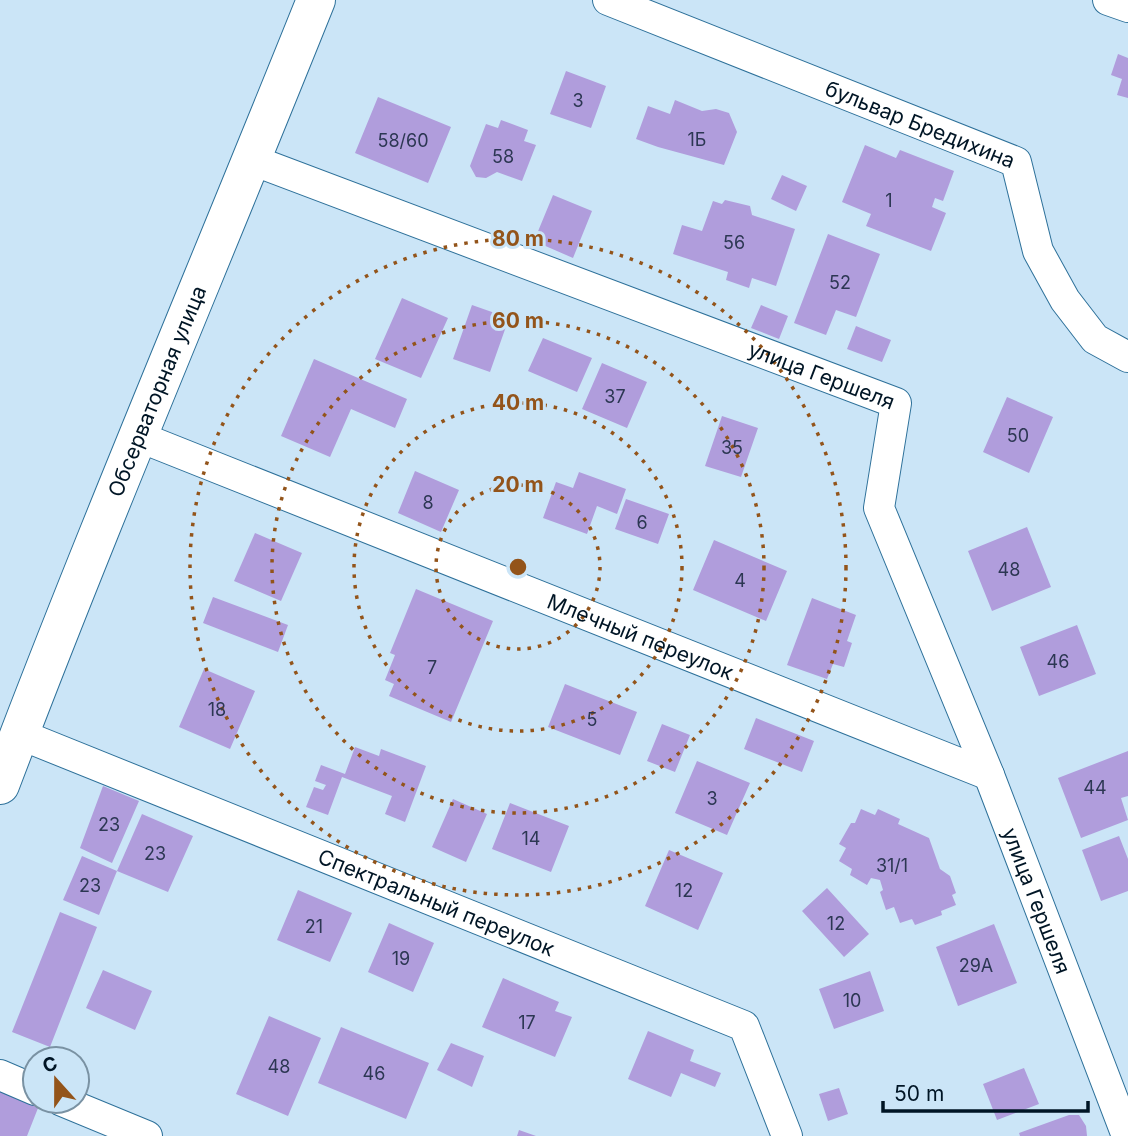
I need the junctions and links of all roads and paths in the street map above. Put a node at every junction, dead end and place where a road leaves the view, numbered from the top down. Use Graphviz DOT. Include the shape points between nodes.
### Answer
graph roads {
  1 [pos="316,0"];
  2 [pos="608,0"];
  3 [pos="1108,0"];
  4 [pos="1128,7"];
  5 [pos="252,160"];
  6 [pos="1128,357"];
  7 [pos="137,436"];
  8 [pos="19,734"];
  9 [pos="989,775"];
  10 [pos="0,785"];
  11 [pos="0,1075"];
  12 [pos="21,1084"];
  13 [pos="91,1113"];
  14 [pos="147,1136"];
  15 [pos="787,1136"];
  16 [pos="1127,1136"];
  1 -- 5 [label="main road, Обсерваторная улица"];
  2 -- 6 [label="street, бульвар Бредихина" via="1016,162 1038,251 1065,300 1095,339"];
  3 -- 4 [label="street"];
  5 -- 7 [label="main road, Обсерваторная улица"];
  5 -- 9 [label="street, улица Гершеля" via="896,402 879,508"];
  7 -- 8 [label="main road, Обсерваторная улица"];
  7 -- 9 [label="street, Млечный переулок"];
  8 -- 10 [label="main road, Обсерваторная улица"];
  8 -- 15 [label="street, Спектральный переулок" via="744,1026"];
  9 -- 16 [label="street, улица Гершеля"];
  11 -- 12 [label="street"];
  13 -- 14 [label="street"];
}
